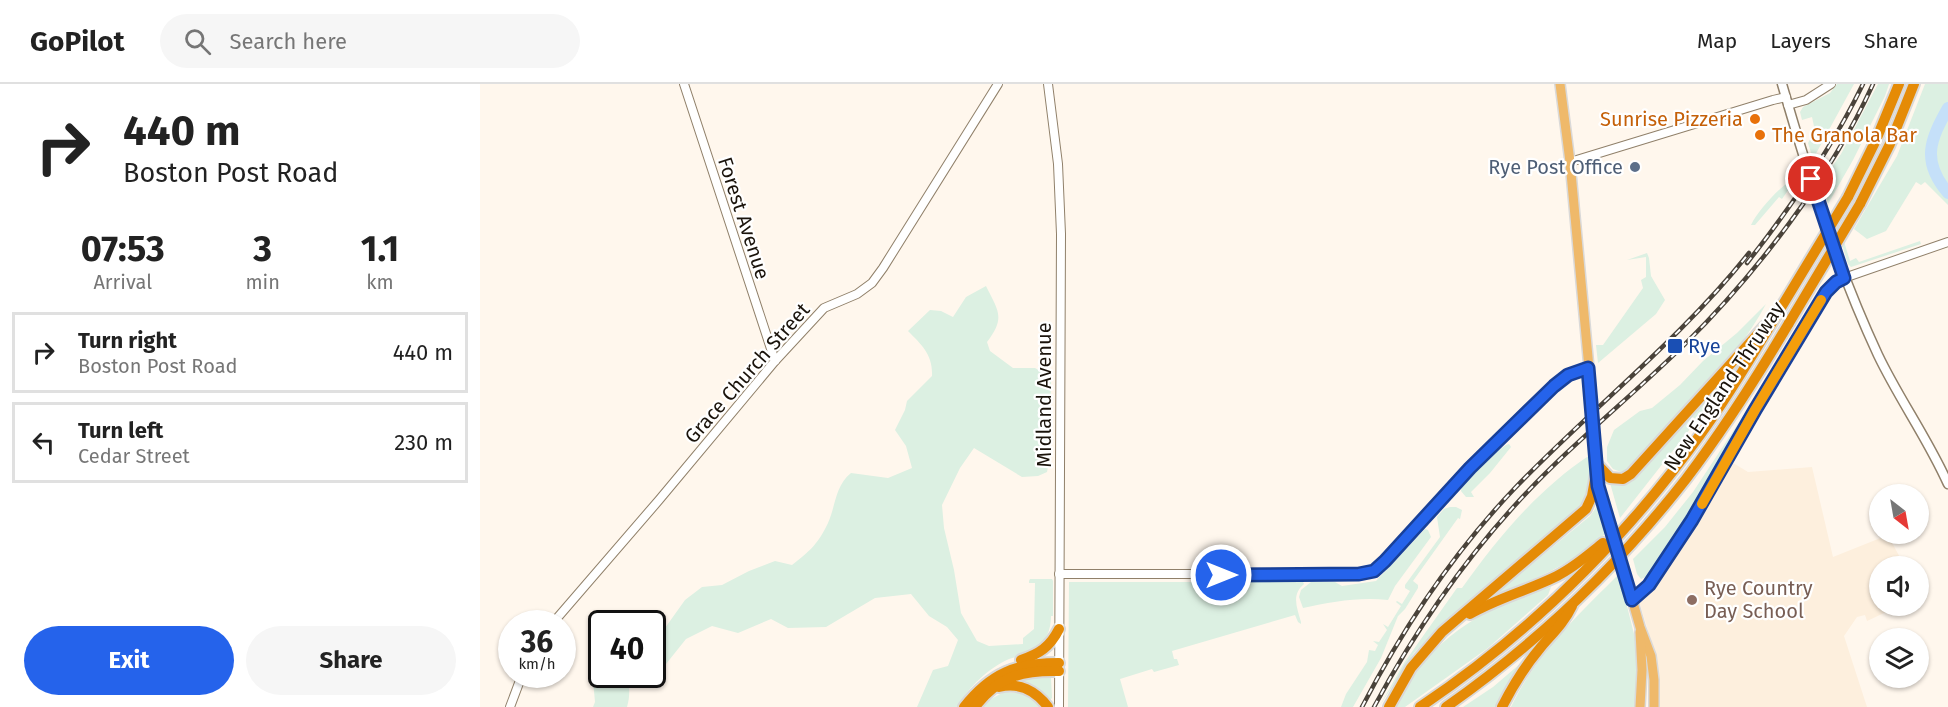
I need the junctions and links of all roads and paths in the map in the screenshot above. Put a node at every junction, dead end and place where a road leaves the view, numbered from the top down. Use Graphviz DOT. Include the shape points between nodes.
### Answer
graph roads {
  1 [pos="684,84"];
  2 [pos="999,84"];
  3 [pos="1048,84"];
  4 [pos="1560,84"];
  5 [pos="1782,84"];
  6 [pos="1831,84"];
  7 [pos="1899,84"];
  8 [pos="1914,84"];
  9 [pos="1787,101"];
  10 [pos="1570,162"];
  11 [pos="1948,242"];
  12 [pos="1844,278"];
  13 [pos="1776,316"];
  14 [pos="775,361"];
  15 [pos="1588,368"];
  16 [pos="1596,469"];
  17 [pos="1948,484"];
  18 [pos="1628,524"];
  19 [pos="1059,574"];
  20 [pos="1632,600"];
  21 [pos="1575,601"];
  22 [pos="564,610"];
  23 [pos="1640,627"];
  24 [pos="1059,629"];
  25 [pos="1427,648"];
  26 [pos="1059,667"];
  27 [pos="517,688"];
  28 [pos="986,688"];
  29 [pos="1421,706"];
  30 [pos="510,707"];
  31 [pos="964,707"];
  32 [pos="975,707"];
  33 [pos="1048,707"];
  34 [pos="1059,707"];
  35 [pos="1389,707"];
  36 [pos="1446,707"];
  37 [pos="1502,707"];
  38 [pos="1640,707"];
  39 [pos="1654,707"];
  1 -- 14 [label="street, Forest Avenue"];
  2 -- 14 [label="street, Grace Church Street" via="872,283 824,308"];
  3 -- 19 [label="street, Midland Avenue" via="1058,164 1061,234"];
  4 -- 10 [label="main road"];
  5 -- 9 [label="main road"];
  6 -- 9 [label="street" via="1806,100"];
  7 -- 13 [label="highway, New England Thruway, bridge" via="1848,197"];
  8 -- 21 [label="highway, New England Thruway, bridge" via="1860,204 1742,399 1638,536"];
  9 -- 10 [label="street" via="1773,100"];
  9 -- 12 [label="main road"];
  10 -- 15 [label="main road"];
  11 -- 12 [label="street"];
  12 -- 17 [label="main road" via="1879,356"];
  12 -- 20 [label="street" via="1826,292 1697,512 1649,585"];
  13 -- 16 [label="highway" via="1631,474 1623,479 1610,478"];
  13 -- 18 [label="highway, New England Thruway" via="1701,434"];
  14 -- 22 [label="street, Grace Church Street"];
  15 -- 16 [label="main road, bridge"];
  15 -- 19 [label="street" via="1568,375 1554,386 1470,468 1374,571"];
  16 -- 20 [label="main road, bridge"];
  16 -- 25 [label="highway" via="1592,496 1581,514"];
  18 -- 25 [label="highway" via="1572,568 1470,614"];
  18 -- 29 [label="highway, New England Thruway" via="1534,620"];
  19 -- 24 [label="street, Midland Avenue"];
  20 -- 23 [label="main road"];
  21 -- 36 [label="highway, New England Thruway" via="1507,661"];
  21 -- 37 [label="highway" via="1566,620 1518,677"];
  23 -- 38 [label="main road"];
  23 -- 39 [label="main road" via="1651,656"];
  24 -- 26 [label="street, Midland Avenue"];
  24 -- 28 [label="highway" via="1046,648 1000,670"];
  25 -- 35 [label="highway" via="1404,677"];
  26 -- 28 [label="highway" via="1037,663 1018,667 1001,674"];
  26 -- 34 [label="street, Midland Avenue"];
  27 -- 30 [label="street"];
  28 -- 31 [label="highway"];
  28 -- 32 [label="highway"];
  28 -- 33 [label="highway" via="1021,687 1037,695"];
}
